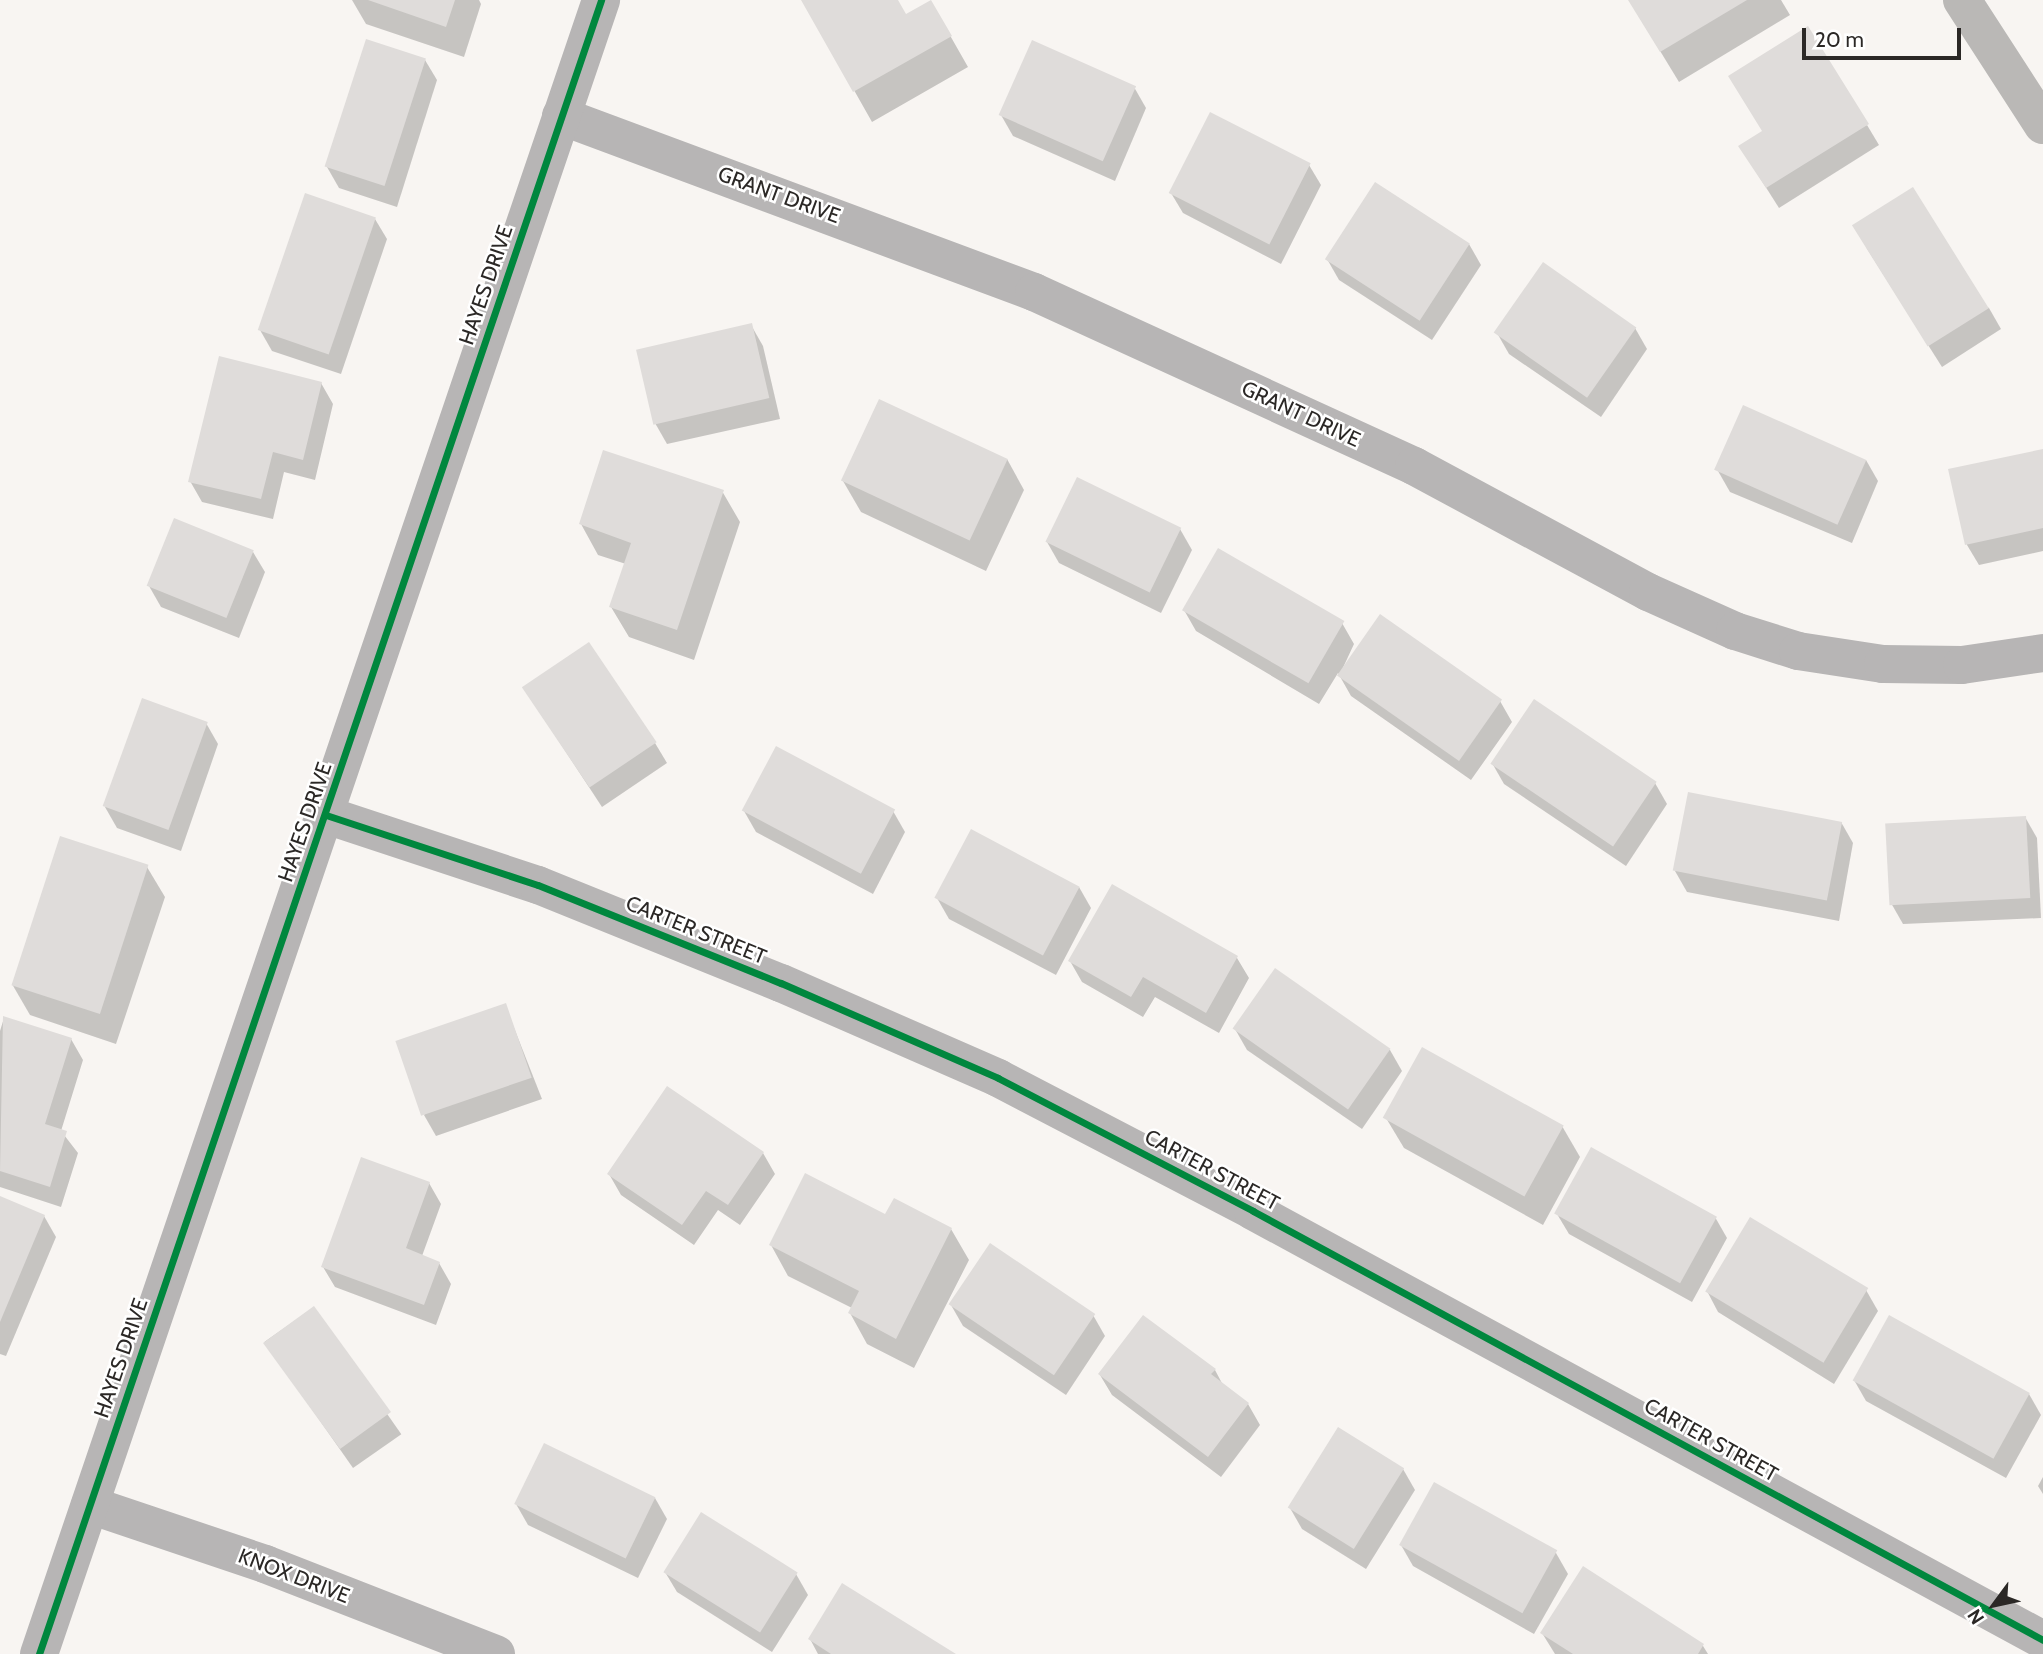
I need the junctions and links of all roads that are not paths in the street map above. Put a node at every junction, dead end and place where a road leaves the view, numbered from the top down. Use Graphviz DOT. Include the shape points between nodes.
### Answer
graph roads {
  1 [pos="601,0"];
  2 [pos="1962,0"];
  3 [pos="561,116"];
  4 [pos="2043,125"];
  5 [pos="2043,653"];
  6 [pos="326,815"];
  7 [pos="90,1505"];
  8 [pos="2043,1640"];
  9 [pos="39,1654"];
  10 [pos="496,1654"];
  1 -- 3 [label="street, HAYES DRIVE"];
  2 -- 4 [label="main road"];
  3 -- 5 [label="street, GRANT DRIVE" via="1034,292 1414,466 1648,592 1735,631 1798,651 1883,664 1962,665"];
  3 -- 6 [label="street, HAYES DRIVE"];
  6 -- 7 [label="street, HAYES DRIVE"];
  6 -- 8 [label="street, CARTER STREET" via="538,885 998,1078 1253,1211"];
  7 -- 9 [label="street, HAYES DRIVE"];
  7 -- 10 [label="street, KNOX DRIVE" via="265,1564"];
}
